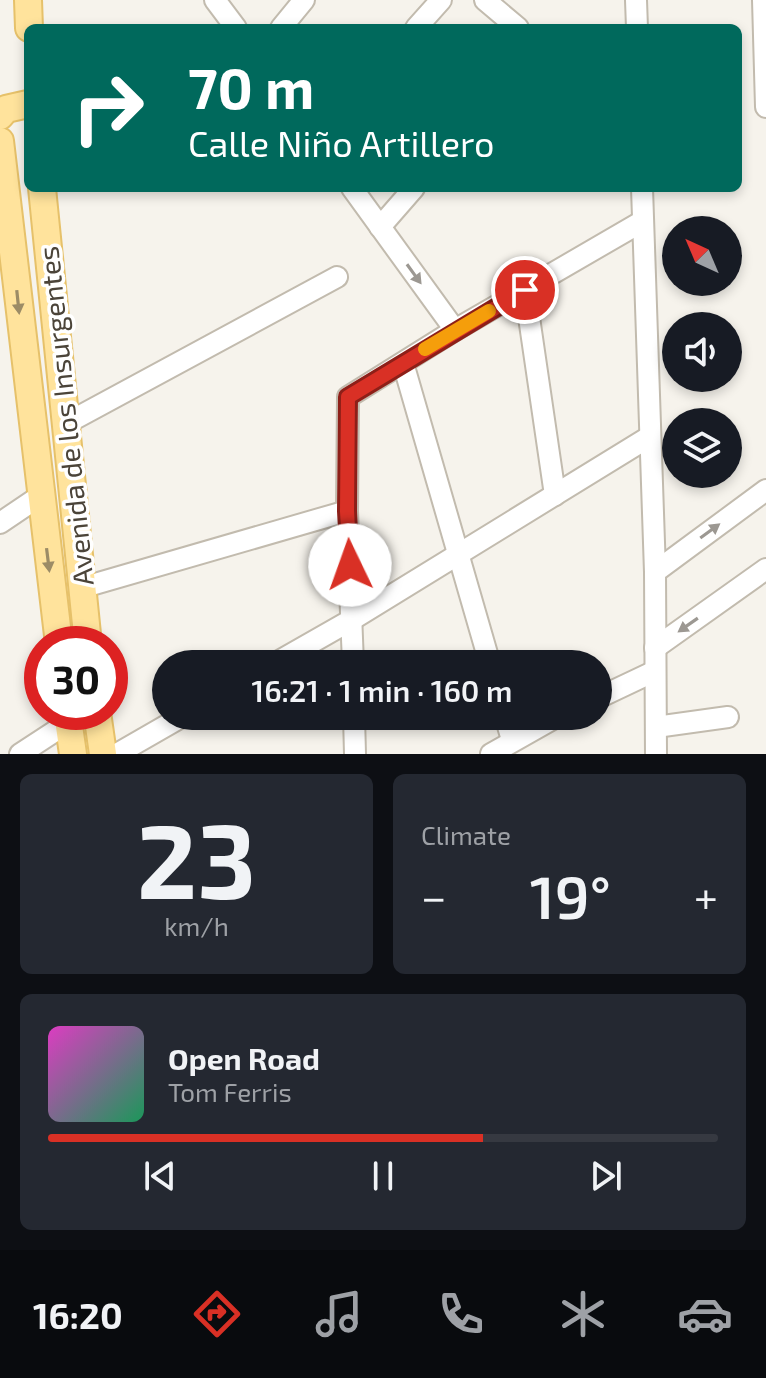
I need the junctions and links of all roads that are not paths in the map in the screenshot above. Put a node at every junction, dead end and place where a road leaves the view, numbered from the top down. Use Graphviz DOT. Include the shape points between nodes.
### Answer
graph roads {
  1 [pos="28,0"];
  2 [pos="215,0"];
  3 [pos="304,0"];
  4 [pos="441,0"];
  5 [pos="485,0"];
  6 [pos="636,0"];
  7 [pos="763,0"];
  8 [pos="29,24"];
  9 [pos="233,24"];
  10 [pos="284,24"];
  11 [pos="420,24"];
  12 [pos="513,24"];
  13 [pos="637,24"];
  14 [pos="24,105"];
  15 [pos="766,107"];
  16 [pos="0,116"];
  17 [pos="1,155"];
  18 [pos="42,192"];
  19 [pos="355,192"];
  20 [pos="411,192"];
  21 [pos="642,192"];
  22 [pos="643,221"];
  23 [pos="380,227"];
  24 [pos="337,277"];
  25 [pos="525,290"];
  26 [pos="455,330"];
  27 [pos="403,363"];
  28 [pos="67,423"];
  29 [pos="649,437"];
  30 [pos="766,490"];
  31 [pos="555,495"];
  32 [pos="40,496"];
  33 [pos="347,511"];
  34 [pos="0,523"];
  35 [pos="458,554"];
  36 [pos="766,569"];
  37 [pos="655,572"];
  38 [pos="81,588"];
  39 [pos="353,619"];
  40 [pos="57,626"];
  41 [pos="86,626"];
  42 [pos="655,648"];
  43 [pos="299,650"];
  44 [pos="353,650"];
  45 [pos="486,650"];
  46 [pos="655,671"];
  47 [pos="612,691"];
  48 [pos="728,717"];
  49 [pos="656,727"];
  50 [pos="51,730"];
  51 [pos="70,730"];
  52 [pos="100,730"];
  53 [pos="159,730"];
  54 [pos="354,730"];
  55 [pos="509,730"];
  56 [pos="531,730"];
  57 [pos="512,740"];
  58 [pos="20,754"];
  59 [pos="73,754"];
  60 [pos="103,754"];
  61 [pos="117,754"];
  62 [pos="355,754"];
  63 [pos="491,754"];
  64 [pos="656,754"];
  1 -- 8 [label="main road"];
  2 -- 9 [label="street"];
  3 -- 10 [label="street"];
  4 -- 11 [label="street"];
  5 -- 12 [label="street"];
  6 -- 13 [label="street"];
  7 -- 15 [label="street"];
  14 -- 16 [label="main road"];
  17 -- 32 [label="main road, Avenida de los Insurgentes, one-way"];
  18 -- 28 [label="main road, Avenida de los Insurgentes"];
  19 -- 23 [label="street"];
  20 -- 23 [label="street"];
  21 -- 22 [label="street"];
  22 -- 25 [label="street"];
  22 -- 29 [label="street"];
  23 -- 26 [label="street, one-way"];
  24 -- 28 [label="street"];
  25 -- 26 [label="street"];
  25 -- 31 [label="street"];
  26 -- 27 [label="street"];
  27 -- 33 [label="street" via="348,397"];
  27 -- 35 [label="street"];
  28 -- 38 [label="main road, Avenida de los Insurgentes"];
  29 -- 31 [label="street"];
  29 -- 37 [label="street"];
  37 -- 30 [label="street, one-way"];
  31 -- 35 [label="street"];
  32 -- 34 [label="street"];
  32 -- 40 [label="main road, Avenida de los Insurgentes, one-way"];
  33 -- 38 [label="street"];
  33 -- 39 [label="street"];
  35 -- 39 [label="street"];
  35 -- 45 [label="street"];
  36 -- 42 [label="street, one-way"];
  37 -- 42 [label="street"];
  38 -- 41 [label="main road, Avenida de los Insurgentes"];
  39 -- 43 [label="street"];
  39 -- 44 [label="street"];
  42 -- 46 [label="street"];
  46 -- 47 [label="street"];
  46 -- 49 [label="street"];
  48 -- 49 [label="street"];
  49 -- 64 [label="street"];
  50 -- 58 [label="street"];
  51 -- 59 [label="main road"];
  52 -- 60 [label="main road"];
  53 -- 61 [label="street"];
  54 -- 62 [label="street"];
  55 -- 57 [label="street"];
  56 -- 57 [label="street"];
  57 -- 63 [label="street"];
}
